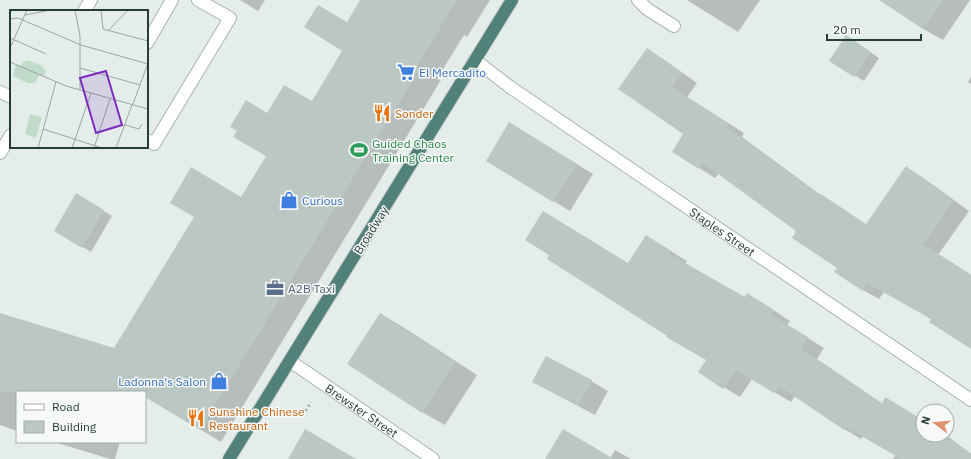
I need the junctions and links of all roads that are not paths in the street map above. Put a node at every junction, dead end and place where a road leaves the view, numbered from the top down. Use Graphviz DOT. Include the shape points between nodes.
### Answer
graph roads {
  1 [pos="91,0"];
  2 [pos="172,0"];
  3 [pos="198,0"];
  4 [pos="512,0"];
  5 [pos="638,0"];
  6 [pos="85,10"];
  7 [pos="674,26"];
  8 [pos="148,41"];
  9 [pos="475,60"];
  10 [pos="0,92"];
  11 [pos="10,97"];
  12 [pos="10,137"];
  13 [pos="148,141"];
  14 [pos="0,153"];
  15 [pos="290,361"];
  16 [pos="971,400"];
  17 [pos="230,459"];
  18 [pos="434,459"];
  1 -- 6 [label="street"];
  2 -- 8 [label="street"];
  3 -- 13 [label="street" via="230,18 154,144"];
  4 -- 9 [label="highway, Broadway"];
  5 -- 7 [label="street" via="647,9"];
  9 -- 15 [label="highway, Broadway"];
  9 -- 16 [label="street, Staples Street" via="516,92"];
  10 -- 11 [label="street"];
  12 -- 14 [label="street"];
  15 -- 17 [label="highway, Broadway"];
  15 -- 18 [label="street, Brewster Street"];
}
